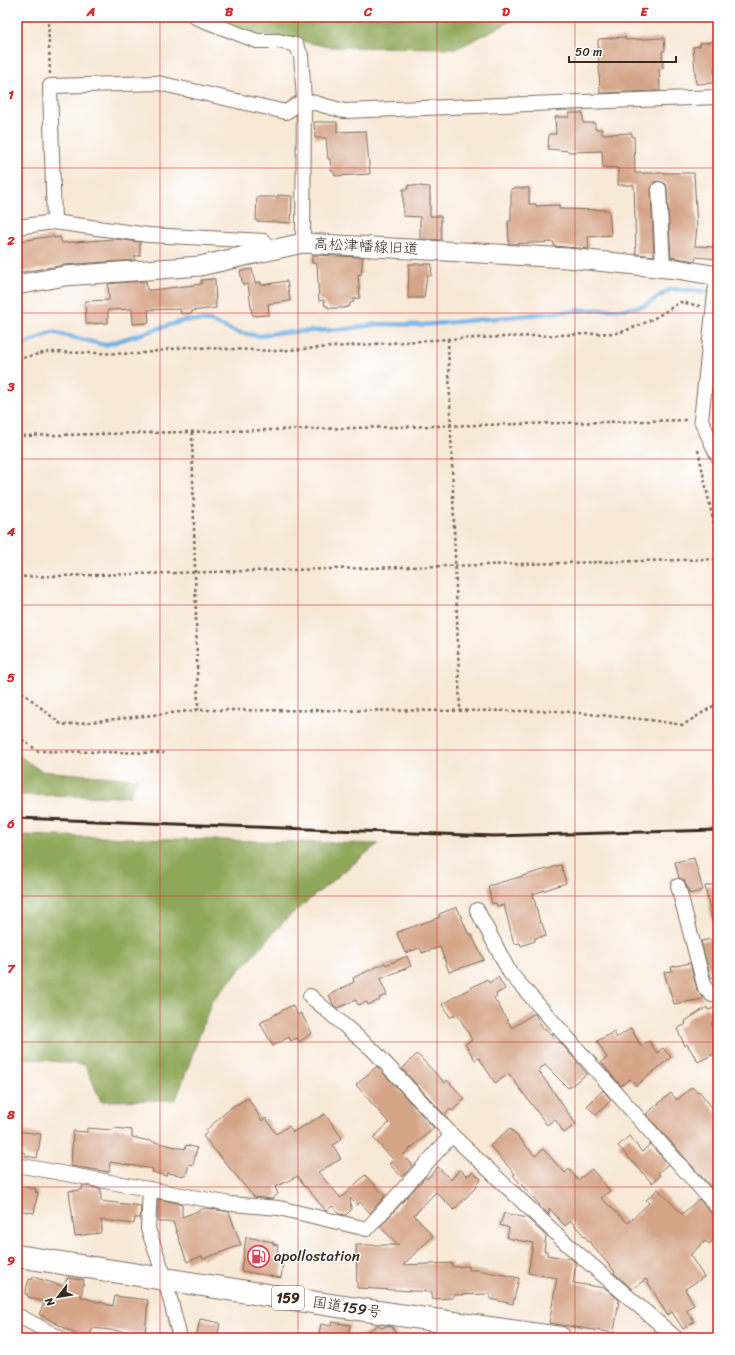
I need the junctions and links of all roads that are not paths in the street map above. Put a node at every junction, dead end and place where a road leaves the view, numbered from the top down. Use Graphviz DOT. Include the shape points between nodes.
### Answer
graph roads {
  1 [pos="195,17"];
  2 [pos="718,97"];
  3 [pos="304,100"];
  4 [pos="659,189"];
  5 [pos="54,222"];
  6 [pos="17,227"];
  7 [pos="303,243"];
  8 [pos="272,250"];
  9 [pos="663,268"];
  10 [pos="717,278"];
  11 [pos="17,285"];
  12 [pos="718,457"];
  13 [pos="678,886"];
  14 [pos="477,910"];
  15 [pos="718,994"];
  16 [pos="310,996"];
  17 [pos="452,1135"];
  18 [pos="17,1165"];
  19 [pos="150,1189"];
  20 [pos="718,1208"];
  21 [pos="17,1256"];
  22 [pos="165,1278"];
  23 [pos="17,1315"];
  24 [pos="60,1338"];
  25 [pos="180,1338"];
  26 [pos="553,1338"];
  27 [pos="676,1338"];
  1 -- 3 [label="street" via="257,41 278,41 296,45 301,55"];
  2 -- 3 [label="street" via="344,111"];
  3 -- 5 [label="street" via="286,112 158,83 50,86"];
  3 -- 7 [label="street"];
  4 -- 9 [label="street"];
  5 -- 6 [label="street"];
  5 -- 8 [label="street" via="148,235 264,241"];
  7 -- 8 [label="street, 高松津幡線旧道"];
  7 -- 9 [label="street, 高松津幡線旧道" via="567,258"];
  8 -- 11 [label="street, 高松津幡線旧道" via="200,266 65,276"];
  9 -- 10 [label="street, 高松津幡線旧道"];
  10 -- 12 [label="street" via="701,420"];
  13 -- 15 [label="street" via="705,988 712,995"];
  14 -- 20 [label="street" via="510,972"];
  16 -- 17 [label="street" via="373,1050"];
  17 -- 19 [label="street" via="367,1229 279,1208 231,1204"];
  17 -- 27 [label="street" via="567,1244"];
  18 -- 19 [label="street"];
  19 -- 22 [label="street" via="148,1229"];
  21 -- 22 [label="highway, 国道159号 / 159"];
  22 -- 25 [label="street"];
  22 -- 26 [label="highway, 国道159号 / 159"];
  23 -- 24 [label="street"];
}
